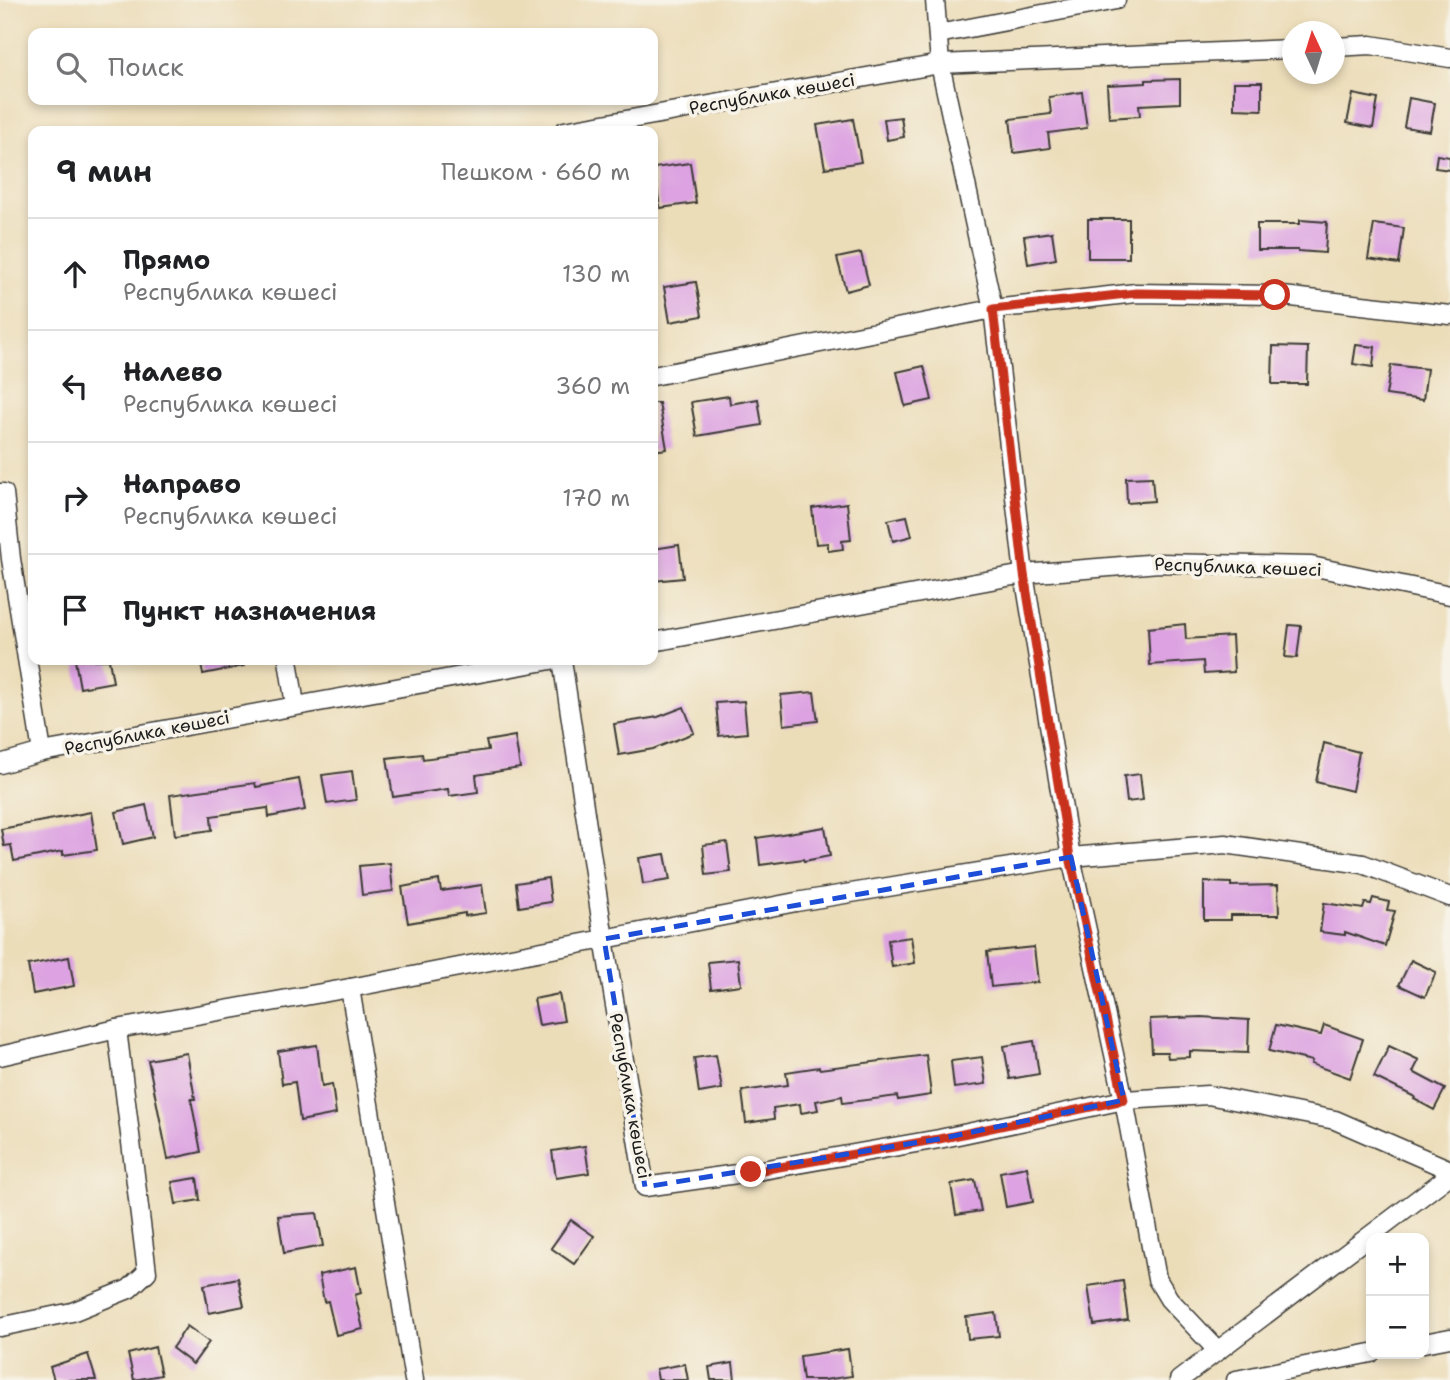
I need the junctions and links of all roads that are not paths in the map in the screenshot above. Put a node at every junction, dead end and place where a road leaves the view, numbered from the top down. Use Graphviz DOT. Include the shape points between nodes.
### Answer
graph roads {
  1 [pos="935,0"];
  2 [pos="1116,0"];
  3 [pos="938,34"];
  4 [pos="1345,47"];
  5 [pos="1282,49"];
  6 [pos="1450,58"];
  7 [pos="940,64"];
  8 [pos="592,126"];
  9 [pos="993,309"];
  10 [pos="1450,315"];
  11 [pos="658,375"];
  12 [pos="0,493"];
  13 [pos="1024,574"];
  14 [pos="1450,595"];
  15 [pos="658,641"];
  16 [pos="28,662"];
  17 [pos="28,665"];
  18 [pos="289,665"];
  19 [pos="523,665"];
  20 [pos="563,665"];
  21 [pos="295,705"];
  22 [pos="42,752"];
  23 [pos="0,765"];
  24 [pos="1070,857"];
  25 [pos="1450,897"];
  26 [pos="604,939"];
  27 [pos="350,988"];
  28 [pos="117,1029"];
  29 [pos="0,1056"];
  30 [pos="1124,1100"];
  31 [pos="1450,1170"];
  32 [pos="1450,1175"];
  33 [pos="0,1327"];
  34 [pos="1450,1338"];
  35 [pos="1429,1342"];
  36 [pos="1218,1351"];
  37 [pos="1366,1354"];
  38 [pos="414,1380"];
  39 [pos="1179,1380"];
  40 [pos="1236,1380"];
  1 -- 3 [label="street"];
  2 -- 3 [label="street"];
  3 -- 7 [label="street"];
  4 -- 6 [label="street"];
  5 -- 7 [label="street, Республика көшесі"];
  7 -- 8 [label="street, Республика көшесі"];
  7 -- 9 [label="street"];
  9 -- 10 [label="street" via="1136,293 1275,295"];
  9 -- 11 [label="street"];
  9 -- 13 [label="street"];
  12 -- 16 [label="street" via="4,493"];
  13 -- 14 [label="street, Республика көшесі" via="1159,563 1311,566"];
  13 -- 15 [label="street, Республика көшесі"];
  13 -- 24 [label="street"];
  17 -- 22 [label="street"];
  18 -- 21 [label="street"];
  19 -- 21 [label="street, Республика көшесі"];
  20 -- 26 [label="street, Республика көшесі"];
  21 -- 22 [label="street, Республика көшесі"];
  22 -- 23 [label="street, Республика көшесі"];
  24 -- 25 [label="street" via="1225,844 1363,864"];
  24 -- 26 [label="street"];
  24 -- 30 [label="street"];
  26 -- 27 [label="street"];
  26 -- 30 [label="street, Республика көшесі" via="645,1187 939,1139"];
  27 -- 28 [label="street"];
  27 -- 38 [label="street"];
  28 -- 29 [label="street"];
  28 -- 33 [label="street" via="147,1272 129,1289 72,1312"];
  30 -- 31 [label="street, Республика көшесі" via="1208,1095 1335,1120"];
  30 -- 36 [label="street" via="1157,1279 1168,1299"];
  32 -- 36 [label="street"];
  34 -- 35 [label="street"];
  36 -- 39 [label="street"];
  37 -- 40 [label="street"];
}
